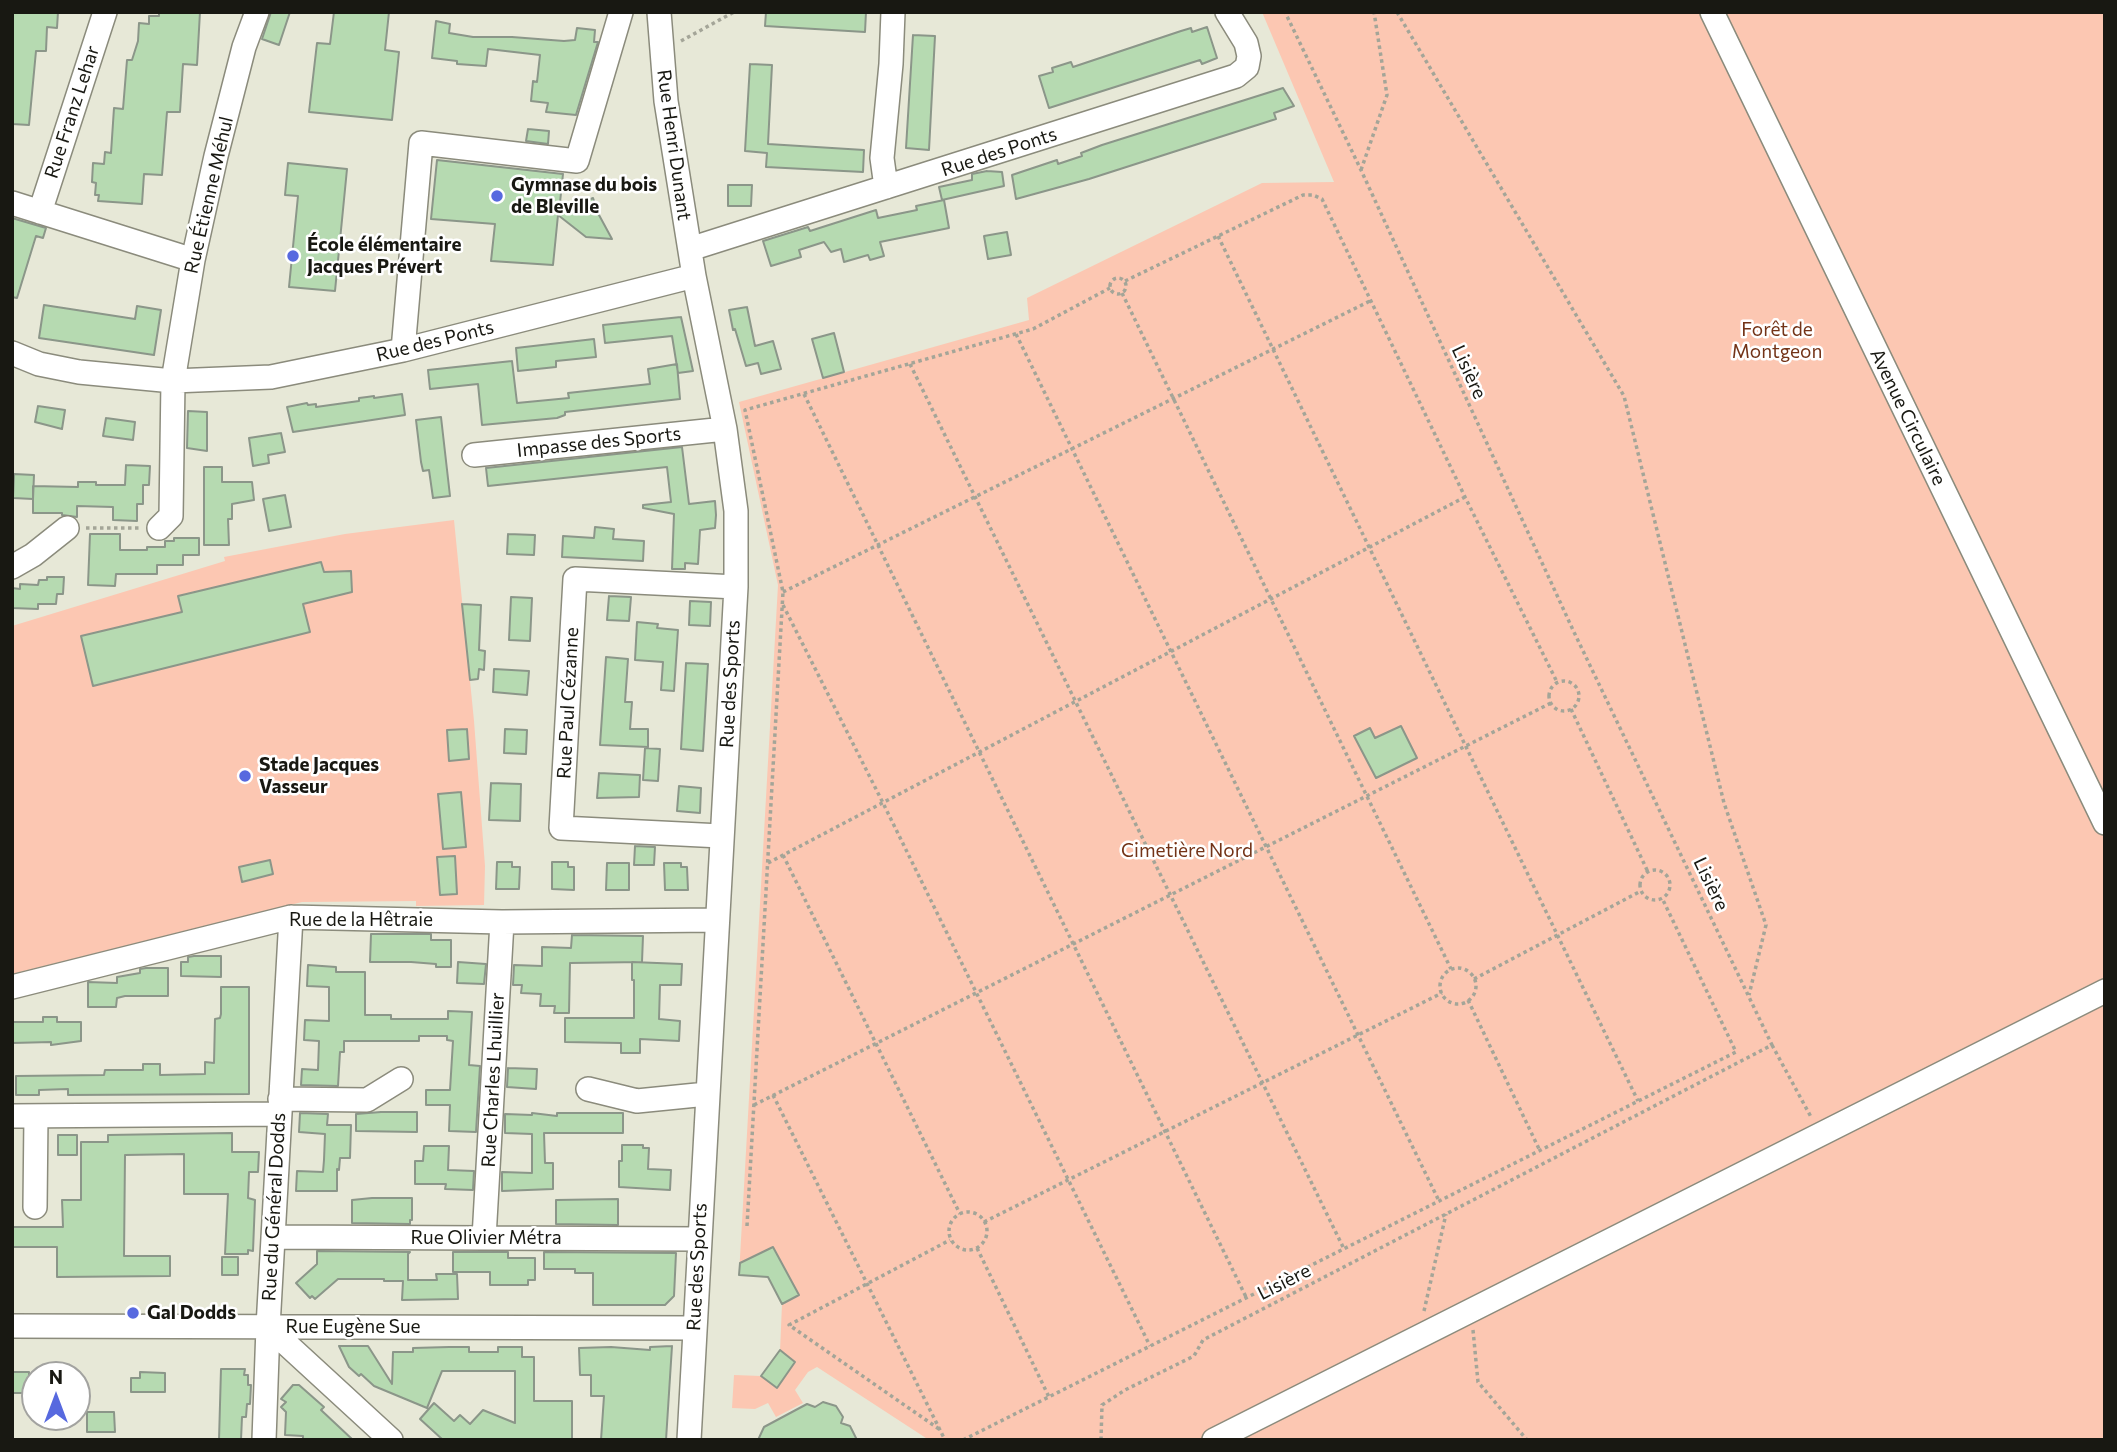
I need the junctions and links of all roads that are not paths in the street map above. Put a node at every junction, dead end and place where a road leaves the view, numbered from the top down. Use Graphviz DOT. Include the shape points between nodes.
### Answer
graph roads {
  1 [pos="105,12"];
  2 [pos="257,12"];
  3 [pos="621,12"];
  4 [pos="659,12"];
  5 [pos="893,12"];
  6 [pos="1227,12"];
  7 [pos="1712,12"];
  8 [pos="886,187"];
  9 [pos="12,203"];
  10 [pos="40,212"];
  11 [pos="690,249"];
  12 [pos="193,260"];
  13 [pos="694,276"];
  14 [pos="403,350"];
  15 [pos="12,353"];
  16 [pos="173,381"];
  17 [pos="725,429"];
  18 [pos="474,455"];
  19 [pos="67,528"];
  20 [pos="159,528"];
  21 [pos="12,567"];
  22 [pos="736,587"];
  23 [pos="2105,823"];
  24 [pos="721,836"];
  25 [pos="291,917"];
  26 [pos="717,920"];
  27 [pos="502,922"];
  28 [pos="12,987"];
  29 [pos="2105,991"];
  30 [pos="401,1079"];
  31 [pos="588,1089"];
  32 [pos="707,1094"];
  33 [pos="280,1107"];
  34 [pos="12,1116"];
  35 [pos="36,1116"];
  36 [pos="35,1207"];
  37 [pos="272,1237"];
  38 [pos="484,1238"];
  39 [pos="699,1239"];
  40 [pos="12,1326"];
  41 [pos="268,1327"];
  42 [pos="694,1328"];
  43 [pos="264,1440"];
  44 [pos="391,1440"];
  45 [pos="689,1440"];
  46 [pos="1214,1440"];
  1 -- 10 [label="street, Rue Franz Lehar"];
  2 -- 12 [label="street, Rue Étienne Méhul" via="244,47"];
  3 -- 14 [label="street" via="577,161 421,143"];
  4 -- 11 [label="street, Rue Henri Dunant" via="666,101"];
  5 -- 8 [label="street" via="883,158"];
  6 -- 8 [label="street, Rue des Ponts" via="1249,56 1247,66 1236,76"];
  7 -- 23 [label="street, Avenue Circulaire"];
  8 -- 11 [label="street, Rue des Ponts"];
  9 -- 10 [label="street"];
  10 -- 12 [label="street"];
  11 -- 13 [label="street, Rue Henri Dunant"];
  12 -- 16 [label="street, Rue Étienne Méhul"];
  13 -- 14 [label="street, Rue des Ponts"];
  13 -- 17 [label="street, Rue des Sports"];
  14 -- 16 [label="street, Rue des Ponts" via="271,377"];
  15 -- 16 [label="street, Rue des Ponts" via="79,372"];
  16 -- 20 [label="street" via="172,516"];
  17 -- 18 [label="street, Impasse des Sports"];
  17 -- 22 [label="street, Rue des Sports" via="736,511"];
  19 -- 21 [label="street"];
  22 -- 24 [label="street, Rue des Sports"];
  22 -- 24 [label="street, Rue Paul Cézanne" via="575,579 574,593 561,828"];
  24 -- 26 [label="street, Rue des Sports"];
  25 -- 27 [label="street, Rue de la Hêtraie"];
  25 -- 28 [label="street, Rue de la Hêtraie"];
  25 -- 33 [label="street, Rue du Général Dodds"];
  26 -- 27 [label="street, Rue de la Hêtraie"];
  26 -- 32 [label="street, Rue des Sports"];
  27 -- 38 [label="street, Rue Charles Lhuillier"];
  29 -- 46 [label="street"];
  30 -- 33 [label="street, Rue du Général Dodds" via="367,1100"];
  31 -- 32 [label="street" via="637,1101"];
  32 -- 39 [label="street, Rue des Sports"];
  33 -- 35 [label="street"];
  33 -- 37 [label="street, Rue du Général Dodds"];
  34 -- 35 [label="street"];
  35 -- 36 [label="street"];
  37 -- 38 [label="street, Rue Olivier Métra"];
  37 -- 41 [label="street, Rue du Général Dodds"];
  38 -- 39 [label="street, Rue Olivier Métra"];
  39 -- 42 [label="street, Rue des Sports"];
  40 -- 41 [label="street, Rue Eugène Sue"];
  41 -- 42 [label="street, Rue Eugène Sue"];
  41 -- 43 [label="street, Rue du Général Dodds"];
  41 -- 44 [label="street"];
  42 -- 45 [label="street, Rue des Sports"];
}
